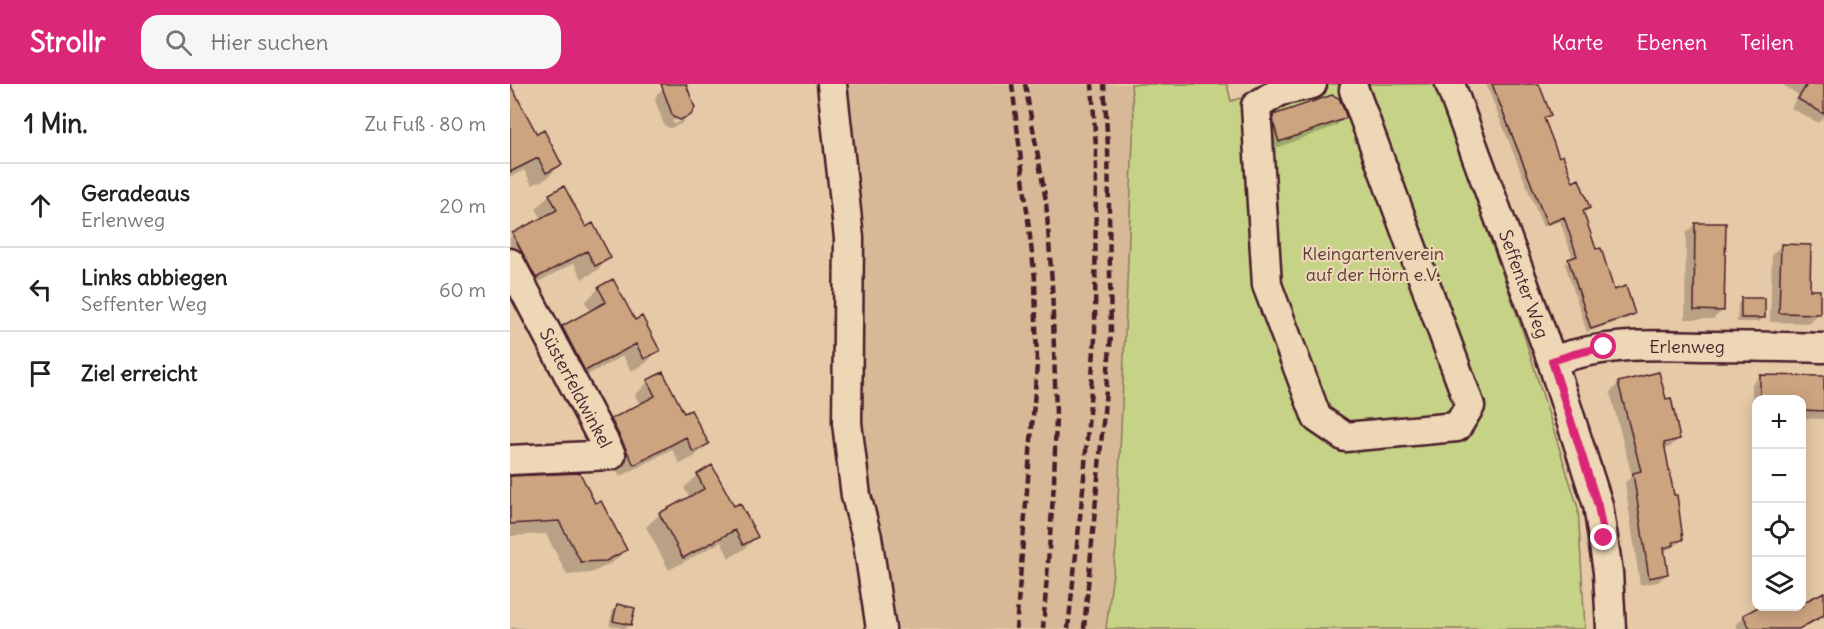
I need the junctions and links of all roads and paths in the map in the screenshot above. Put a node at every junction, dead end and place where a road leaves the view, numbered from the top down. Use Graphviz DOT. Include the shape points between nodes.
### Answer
graph roads {
  1 [pos="832,84"];
  2 [pos="1311,84"];
  3 [pos="1450,84"];
  4 [pos="1351,86"];
  5 [pos="510,263"];
  6 [pos="1824,348"];
  7 [pos="1552,361"];
  8 [pos="510,460"];
  9 [pos="881,629"];
  10 [pos="1611,629"];
  1 -- 9 [label="street" via="849,238 847,423"];
  2 -- 4 [label="street" via="1280,91 1256,106 1267,285 1317,418 1345,437 1457,427 1470,406"];
  3 -- 7 [label="street, Seffenter Weg"];
  5 -- 8 [label="street, Süsterfeldwinkel" via="611,455"];
  6 -- 7 [label="street, Erlenweg" via="1604,347"];
  7 -- 10 [label="street, Seffenter Weg" via="1598,506 1607,561"];
}
